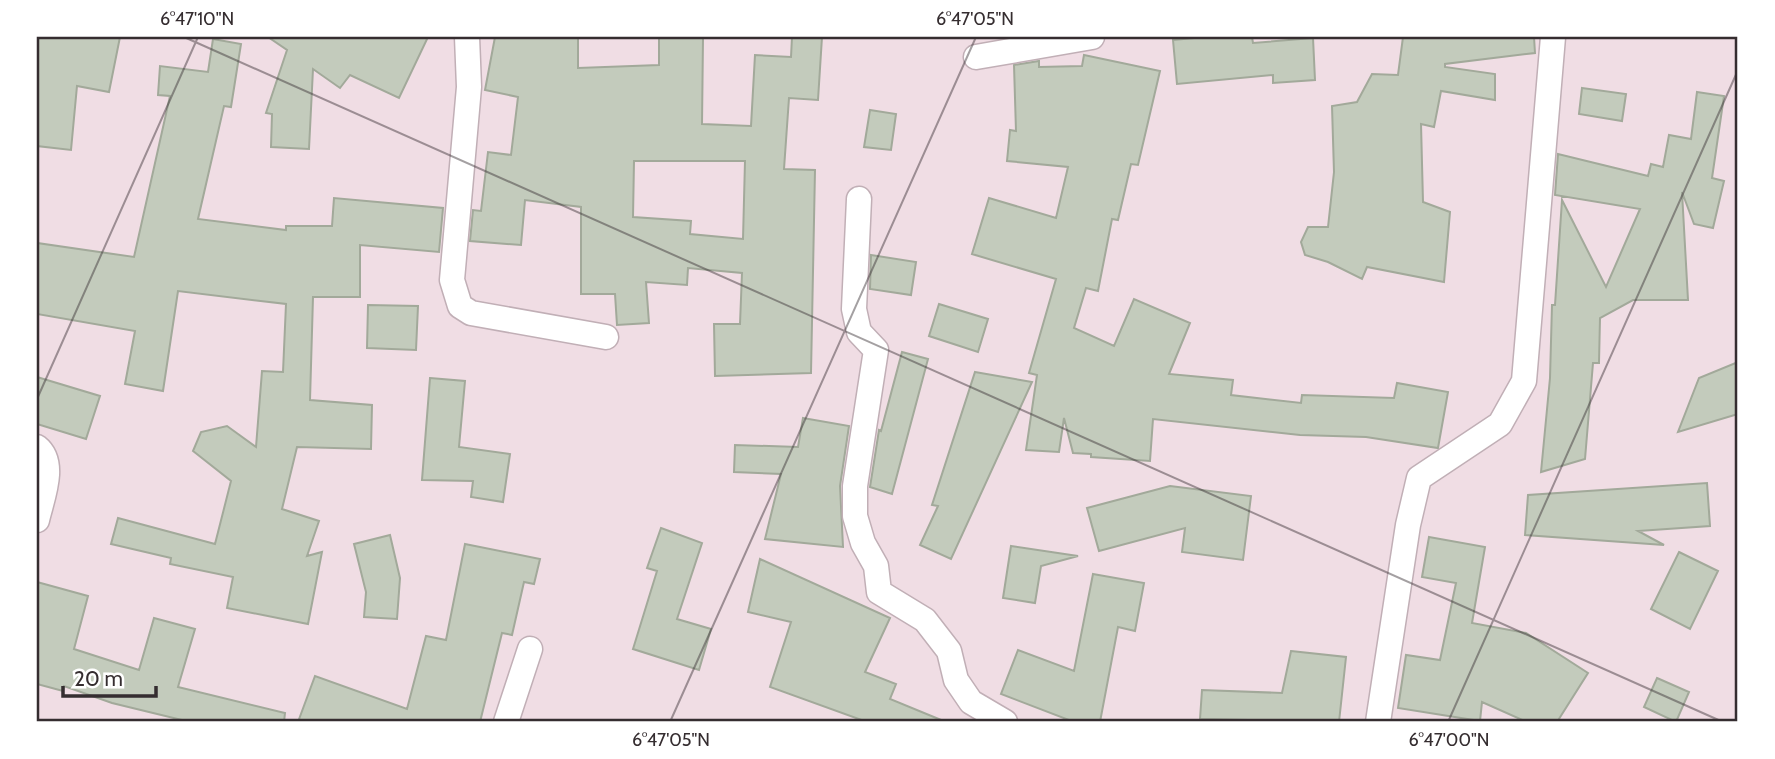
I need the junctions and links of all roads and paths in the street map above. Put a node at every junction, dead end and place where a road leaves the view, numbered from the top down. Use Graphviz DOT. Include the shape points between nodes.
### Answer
graph roads {
  1 [pos="467,37"];
  2 [pos="1092,37"];
  3 [pos="1553,37"];
  4 [pos="976,57"];
  5 [pos="859,199"];
  6 [pos="606,337"];
  7 [pos="37,447"];
  8 [pos="37,520"];
  9 [pos="530,649"];
  10 [pos="506,722"];
  11 [pos="1005,722"];
  12 [pos="1378,722"];
  1 -- 6 [label="street" via="469,87 452,280 460,306 471,313"];
  2 -- 4 [label="street"];
  3 -- 12 [label="street" via="1524,381 1500,424 1419,478"];
  5 -- 11 [label="street" via="855,309 859,332 876,350 858,458 855,516 876,566 879,592 925,620 948,651 956,680 971,702"];
  7 -- 8 [label="street" via="44,453 48,470"];
  9 -- 10 [label="street"];
}
